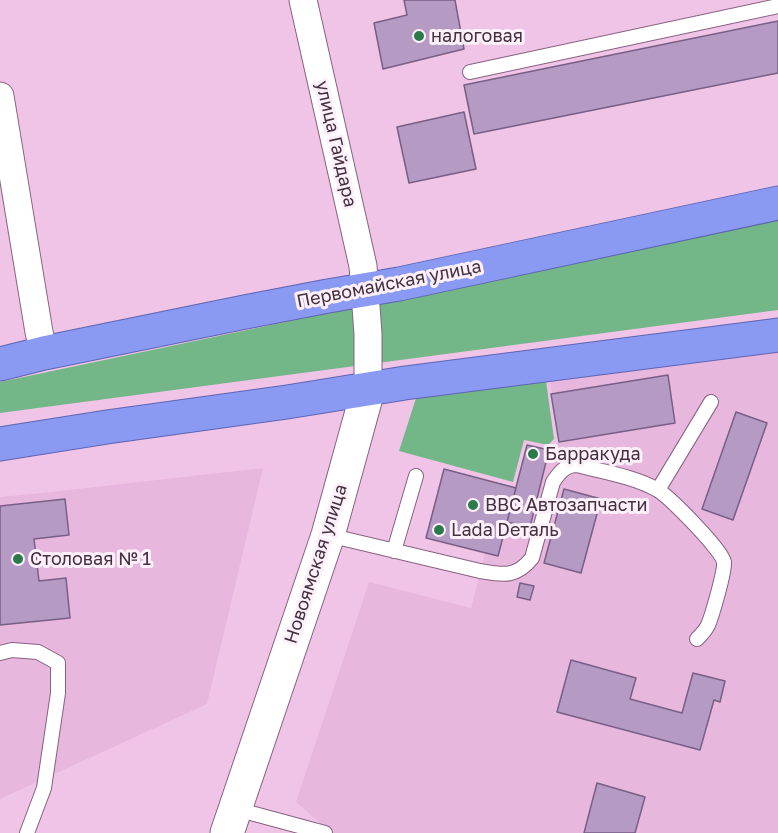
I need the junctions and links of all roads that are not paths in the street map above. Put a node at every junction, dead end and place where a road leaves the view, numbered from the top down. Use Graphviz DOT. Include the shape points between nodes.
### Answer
graph roads {
  1 [pos="303,0"];
  2 [pos="778,6"];
  3 [pos="470,72"];
  4 [pos="0,96"];
  5 [pos="778,203"];
  6 [pos="366,289"];
  7 [pos="778,335"];
  8 [pos="44,353"];
  9 [pos="0,364"];
  10 [pos="368,390"];
  11 [pos="711,402"];
  12 [pos="0,444"];
  13 [pos="416,476"];
  14 [pos="658,490"];
  15 [pos="328,535"];
  16 [pos="394,551"];
  17 [pos="697,639"];
  18 [pos="0,653"];
  19 [pos="232,821"];
  20 [pos="27,833"];
  21 [pos="325,833"];
  1 -- 6 [label="street, улица Гайдара"];
  2 -- 3 [label="lane"];
  4 -- 8 [label="street"];
  5 -- 6 [label="highway, Первомайская улица"];
  6 -- 8 [label="highway, Первомайская улица"];
  6 -- 10 [label="street, Новоямская улица"];
  7 -- 10 [label="highway" via="405,382"];
  8 -- 9 [label="highway, Первомайская улица"];
  10 -- 12 [label="highway"];
  10 -- 15 [label="street, Новоямская улица"];
  11 -- 14 [label="lane"];
  13 -- 16 [label="lane"];
  14 -- 16 [label="lane" via="641,482 570,465 553,482 532,558 511,573 501,575"];
  14 -- 17 [label="lane" via="674,503 724,562 708,627"];
  15 -- 16 [label="lane"];
  15 -- 19 [label="street, Новоямская улица"];
  18 -- 20 [label="lane" via="38,652 58,663 58,693 44,788"];
  19 -- 21 [label="lane"];
}
